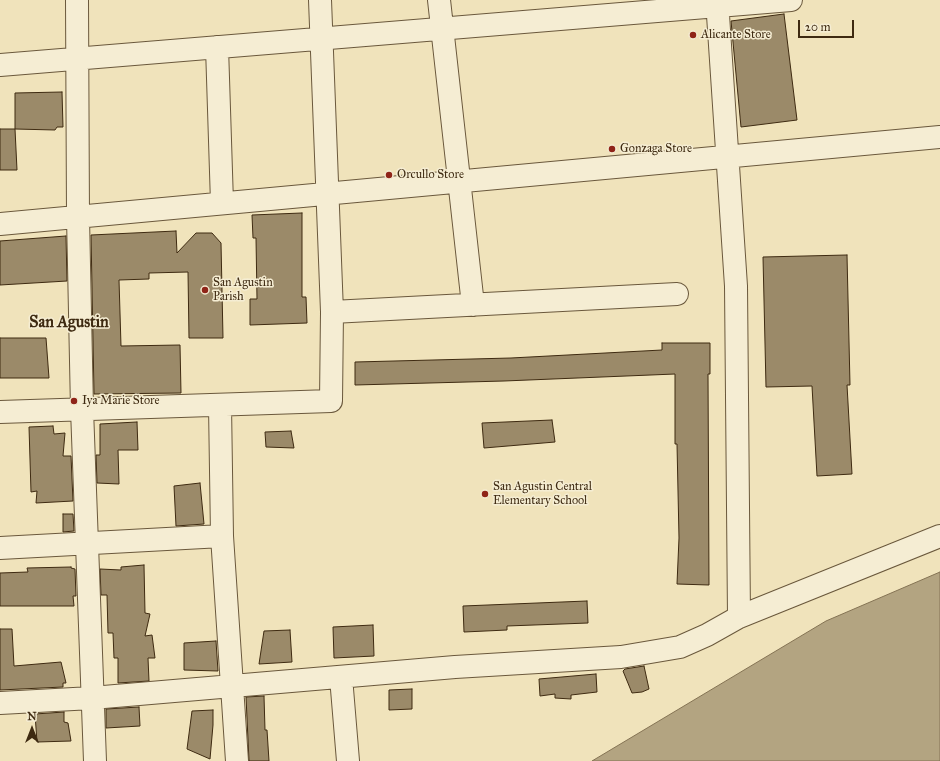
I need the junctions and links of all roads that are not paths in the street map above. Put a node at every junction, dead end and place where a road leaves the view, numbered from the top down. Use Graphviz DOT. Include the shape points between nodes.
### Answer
graph roads {
  1 [pos="77,0"];
  2 [pos="320,0"];
  3 [pos="439,0"];
  4 [pos="790,0"];
  5 [pos="718,3"];
  6 [pos="442,29"];
  7 [pos="321,39"];
  8 [pos="217,47"];
  9 [pos="77,58"];
  10 [pos="0,65"];
  11 [pos="940,137"];
  12 [pos="727,156"];
  13 [pos="459,181"];
  14 [pos="327,194"];
  15 [pos="222,203"];
  16 [pos="78,217"];
  17 [pos="0,224"];
  18 [pos="677,294"];
  19 [pos="473,305"];
  20 [pos="332,312"];
  21 [pos="220,405"];
  22 [pos="82,409"];
  23 [pos="0,412"];
  24 [pos="222,536"];
  25 [pos="940,536"];
  26 [pos="88,543"];
  27 [pos="0,548"];
  28 [pos="739,617"];
  29 [pos="341,677"];
  30 [pos="232,686"];
  31 [pos="92,698"];
  32 [pos="0,703"];
  33 [pos="95,761"];
  34 [pos="237,761"];
  35 [pos="348,761"];
  1 -- 9 [label="street"];
  2 -- 7 [label="street"];
  3 -- 6 [label="street"];
  4 -- 5 [label="street"];
  5 -- 6 [label="street"];
  5 -- 12 [label="street"];
  6 -- 7 [label="street"];
  6 -- 13 [label="street"];
  7 -- 8 [label="street"];
  7 -- 14 [label="street"];
  8 -- 9 [label="street"];
  8 -- 15 [label="street"];
  9 -- 10 [label="street"];
  9 -- 16 [label="street"];
  11 -- 12 [label="street"];
  12 -- 13 [label="street"];
  12 -- 28 [label="street" via="736,286"];
  13 -- 14 [label="street"];
  13 -- 19 [label="street"];
  14 -- 15 [label="street"];
  14 -- 20 [label="street"];
  15 -- 16 [label="street"];
  16 -- 17 [label="street"];
  16 -- 22 [label="street"];
  18 -- 19 [label="street"];
  19 -- 20 [label="street"];
  20 -- 21 [label="street" via="332,401"];
  21 -- 22 [label="street"];
  21 -- 24 [label="street"];
  22 -- 23 [label="street"];
  22 -- 26 [label="street"];
  24 -- 26 [label="street"];
  24 -- 30 [label="street"];
  25 -- 28 [label="street"];
  26 -- 27 [label="street"];
  26 -- 31 [label="street"];
  28 -- 29 [label="street" via="707,636 680,647 621,657"];
  29 -- 30 [label="street"];
  29 -- 35 [label="street"];
  30 -- 31 [label="street"];
  30 -- 34 [label="street"];
  31 -- 32 [label="street"];
  31 -- 33 [label="street"];
}
